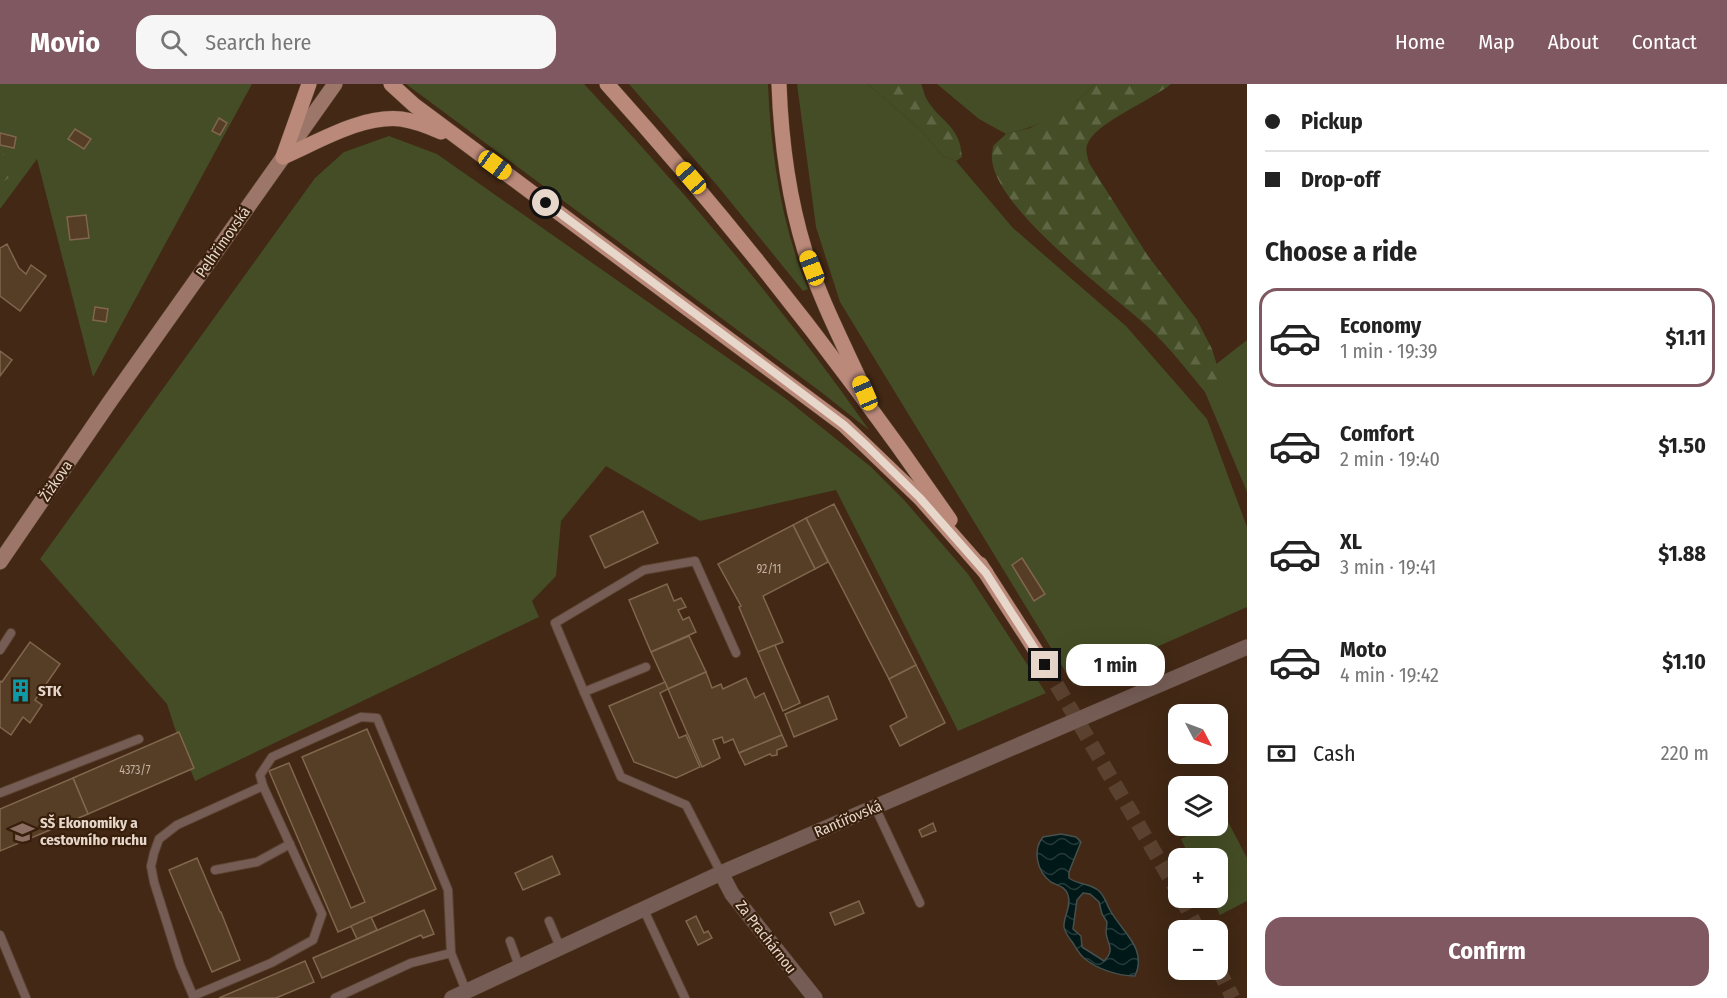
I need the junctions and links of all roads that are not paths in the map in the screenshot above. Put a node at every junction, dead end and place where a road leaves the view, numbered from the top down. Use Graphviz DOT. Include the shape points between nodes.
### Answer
graph roads {
  1 [pos="309,84"];
  2 [pos="335,84"];
  3 [pos="391,84"];
  4 [pos="607,84"];
  5 [pos="779,84"];
  6 [pos="461,140"];
  7 [pos="283,157"];
  8 [pos="111,400"];
  9 [pos="874,413"];
  10 [pos="0,562"];
  11 [pos="986,573"];
  12 [pos="11,633"];
  13 [pos="1247,647"];
  14 [pos="0,650"];
  15 [pos="736,653"];
  16 [pos="1045,665"];
  17 [pos="646,667"];
  18 [pos="584,692"];
  19 [pos="139,739"];
  20 [pos="263,786"];
  21 [pos="0,793"];
  22 [pos="875,807"];
  23 [pos="290,844"];
  24 [pos="215,870"];
  25 [pos="721,873"];
  26 [pos="920,903"];
  27 [pos="643,908"];
  28 [pos="549,921"];
  29 [pos="0,935"];
  30 [pos="510,941"];
  31 [pos="560,947"];
  32 [pos="450,953"];
  33 [pos="519,966"];
  34 [pos="459,995"];
  35 [pos="194,997"];
  36 [pos="26,998"];
  37 [pos="335,998"];
  38 [pos="685,998"];
  39 [pos="815,998"];
  1 -- 7 [label="main road"];
  2 -- 7 [label="main road, Pelhřimovská"];
  3 -- 6 [label="main road"];
  4 -- 9 [label="main road" via="751,251"];
  5 -- 9 [label="main road" via="782,133 797,223 818,284"];
  6 -- 7 [label="main road" via="420,123 386,119 351,126"];
  6 -- 11 [label="main road" via="844,425 920,498"];
  7 -- 8 [label="main road, Pelhřimovská"];
  8 -- 10 [label="main road, Žižkova"];
  9 -- 11 [label="main road"];
  11 -- 16 [label="main road"];
  12 -- 14 [label="lane"];
  13 -- 22 [label="street, Rantířovská"];
  15 -- 18 [label="lane" via="695,561 644,570 555,623"];
  17 -- 18 [label="lane"];
  18 -- 25 [label="lane" via="621,777 686,805"];
  19 -- 21 [label="lane"];
  20 -- 23 [label="lane"];
  20 -- 32 [label="lane" via="260,775 272,757 361,717 377,718 448,890"];
  20 -- 35 [label="lane" via="177,825 159,840 154,853 154,882"];
  22 -- 25 [label="street, Rantířovská"];
  22 -- 26 [label="lane"];
  23 -- 24 [label="lane" via="257,862"];
  23 -- 35 [label="lane" via="322,914 313,939 271,963"];
  25 -- 27 [label="street, Rantířovská"];
  25 -- 39 [label="street, Za Prachárnou" via="732,894"];
  27 -- 31 [label="street, Rantířovská"];
  27 -- 38 [label="lane"];
  28 -- 31 [label="lane"];
  29 -- 36 [label="lane"];
  30 -- 33 [label="lane"];
  31 -- 33 [label="street, Rantířovská"];
  32 -- 34 [label="lane"];
  32 -- 37 [label="lane" via="411,963"];
  33 -- 34 [label="street, Rantířovská"];
}
